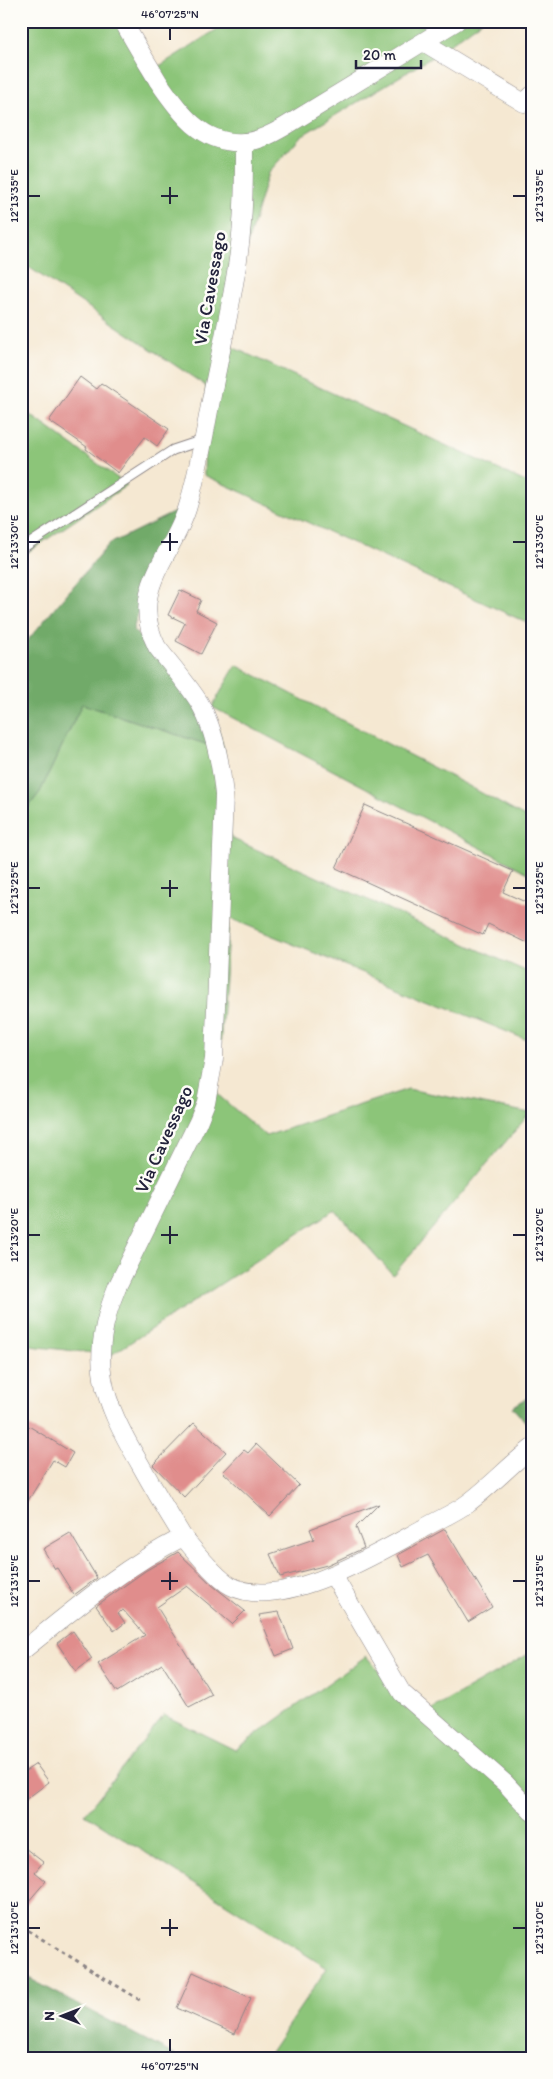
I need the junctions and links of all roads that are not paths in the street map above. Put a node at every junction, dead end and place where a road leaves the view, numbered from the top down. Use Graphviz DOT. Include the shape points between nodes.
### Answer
graph roads {
  1 [pos="123,21"];
  2 [pos="457,21"];
  3 [pos="425,43"];
  4 [pos="532,95"];
  5 [pos="244,142"];
  6 [pos="203,440"];
  7 [pos="21,549"];
  8 [pos="532,1448"];
  9 [pos="183,1537"];
  10 [pos="333,1575"];
  11 [pos="21,1652"];
  12 [pos="532,1812"];
  1 -- 5 [label="street" via="141,54 186,120 218,139"];
  2 -- 3 [label="street"];
  3 -- 4 [label="street" via="524,103"];
  3 -- 5 [label="street" via="284,128"];
  5 -- 6 [label="street, Via Cavessago" via="239,251"];
  6 -- 7 [label="lane" via="173,450"];
  6 -- 9 [label="street, Via Cavessago" via="186,511 150,587 146,613 157,647 200,704 212,734 222,776 224,795 214,1058 204,1109 116,1287 108,1308 101,1347 103,1384 108,1401 125,1438"];
  8 -- 10 [label="street, Via Cavessago" via="468,1503"];
  9 -- 10 [label="street, Via Cavessago" via="231,1586 252,1592 298,1587"];
  9 -- 11 [label="street" via="115,1576"];
  10 -- 12 [label="street" via="402,1692 506,1784"];
}
